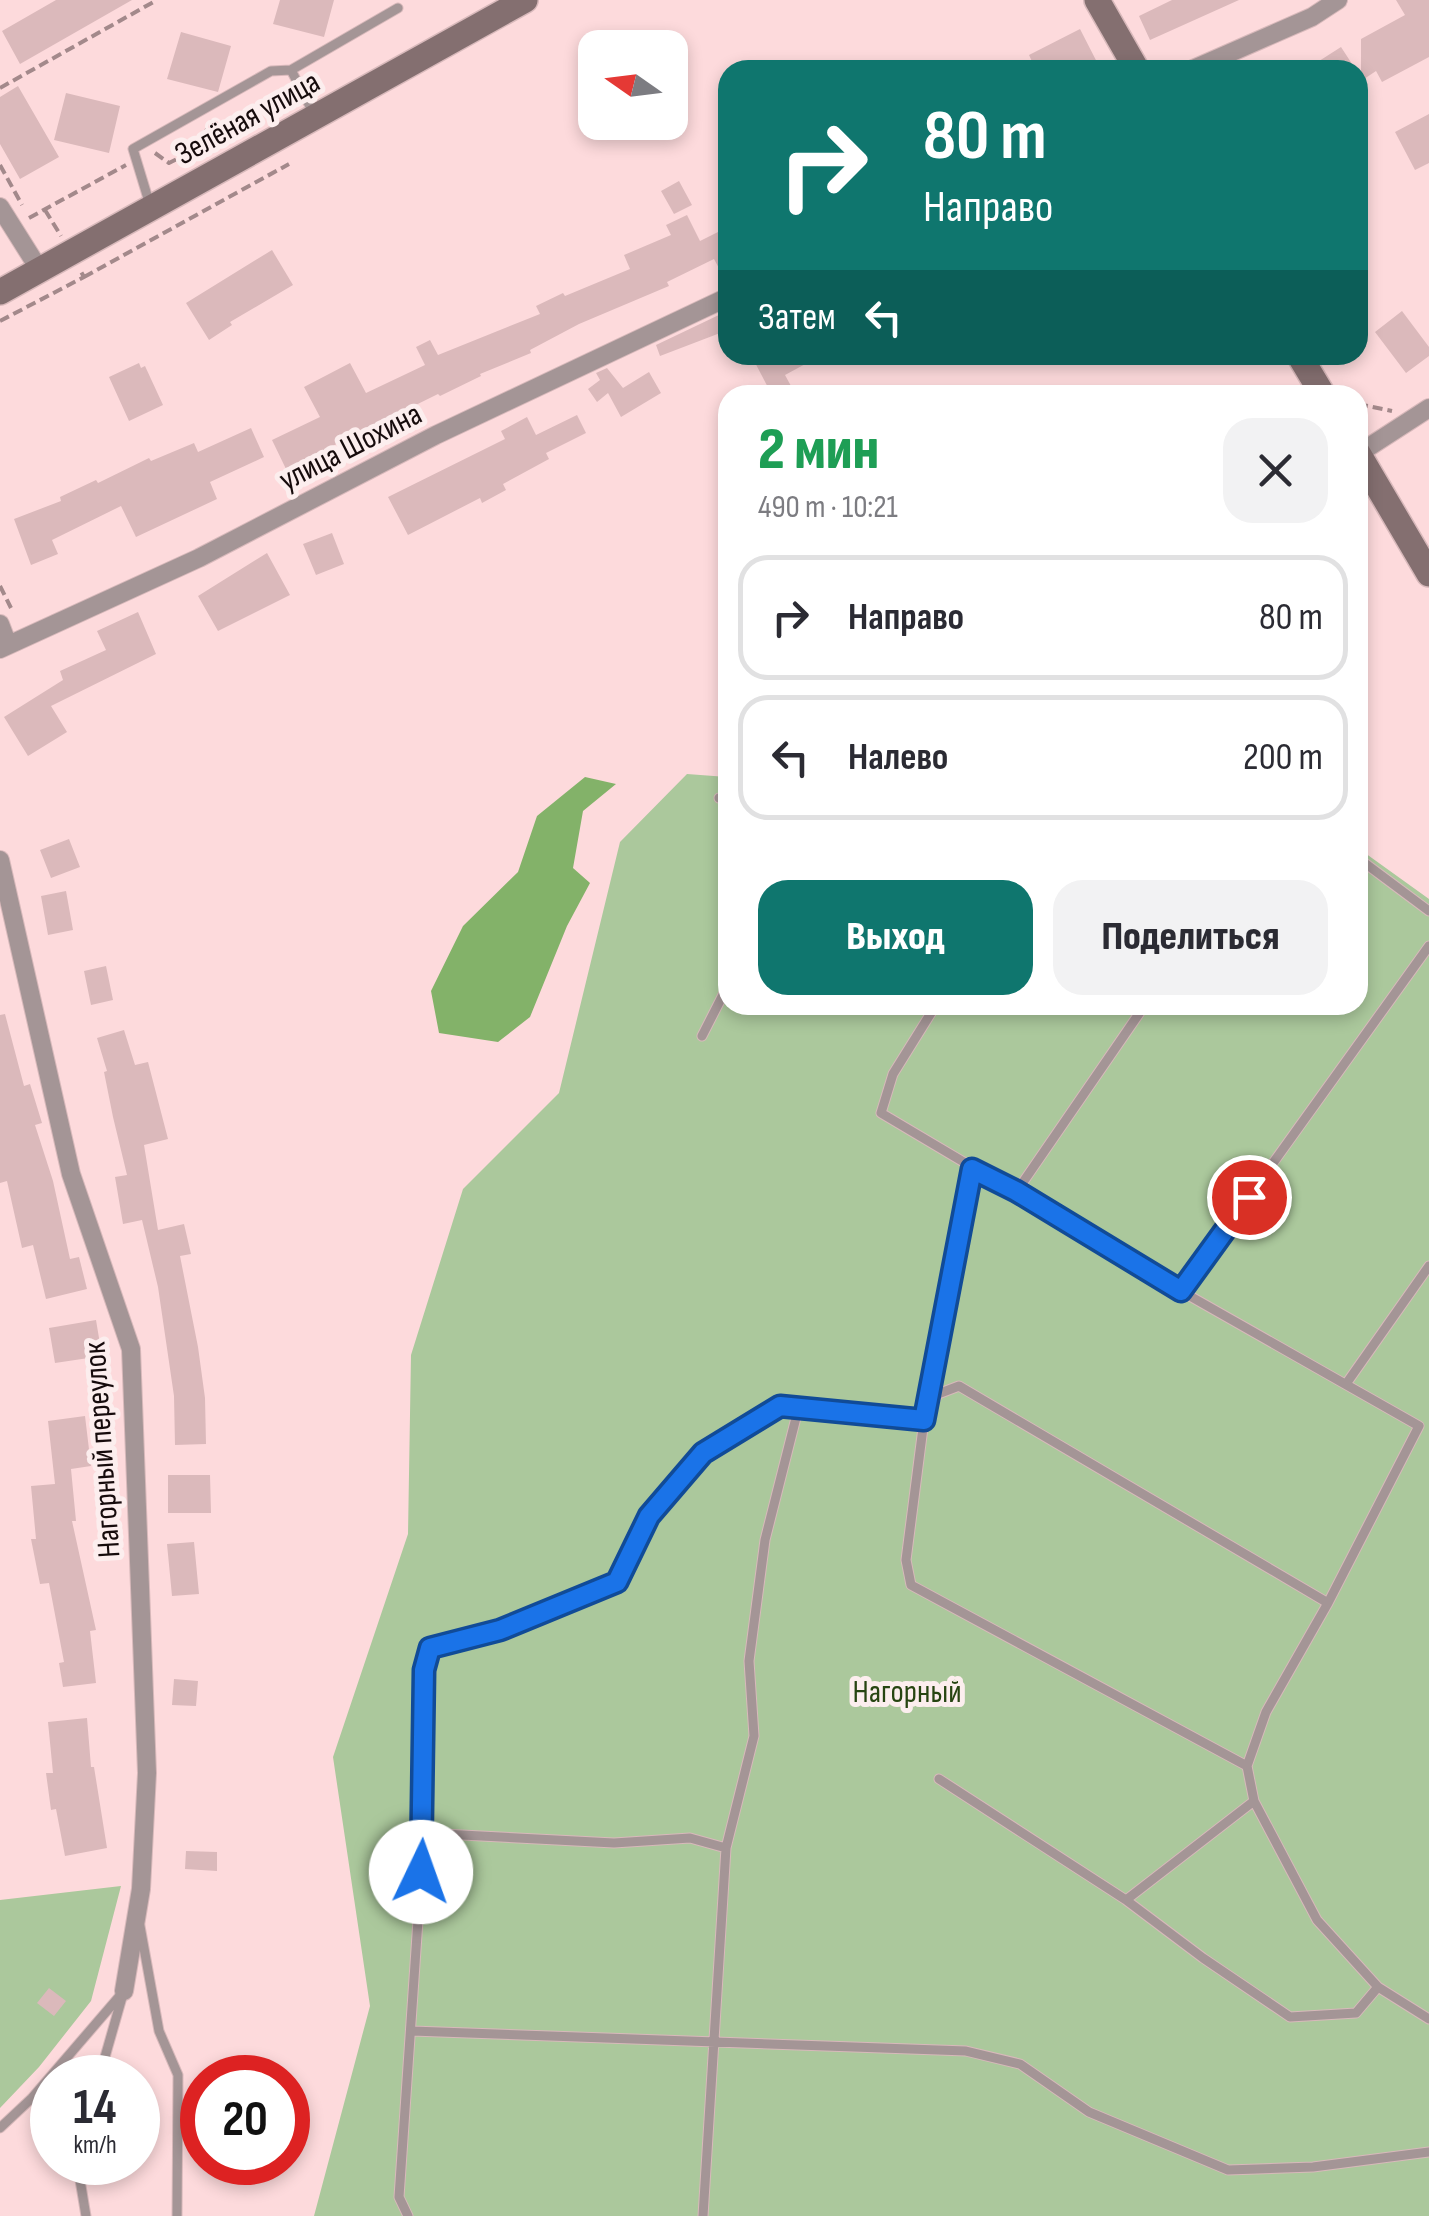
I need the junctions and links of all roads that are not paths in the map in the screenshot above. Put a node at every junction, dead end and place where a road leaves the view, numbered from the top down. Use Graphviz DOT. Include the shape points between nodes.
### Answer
graph roads {
  1 [pos="525,0"];
  2 [pos="1097,0"];
  3 [pos="1338,0"];
  4 [pos="398,8"];
  5 [pos="1131,60"];
  6 [pos="1214,60"];
  7 [pos="291,70"];
  8 [pos="316,116"];
  9 [pos="0,207"];
  10 [pos="150,208"];
  11 [pos="39,269"];
  12 [pos="0,292"];
  13 [pos="718,302"];
  14 [pos="1423,412"];
  15 [pos="1429,432"];
  16 [pos="1368,447"];
  17 [pos="1368,470"];
  18 [pos="1429,574"];
  19 [pos="0,624"];
  20 [pos="4,647"];
  21 [pos="0,860"];
  22 [pos="1368,865"];
  23 [pos="1429,911"];
  24 [pos="1429,946"];
  25 [pos="718,1005"];
  26 [pos="930,1015"];
  27 [pos="1139,1015"];
  28 [pos="702,1036"];
  29 [pos="972,1169"];
  30 [pos="1016,1191"];
  31 [pos="1429,1266"];
  32 [pos="1181,1291"];
  33 [pos="1346,1384"];
  34 [pos="800,1406"];
  35 [pos="924,1420"];
  36 [pos="1429,1420"];
  37 [pos="1418,1426"];
  38 [pos="1328,1604"];
  39 [pos="1247,1766"];
  40 [pos="939,1779"];
  41 [pos="1254,1801"];
  42 [pos="424,1833"];
  43 [pos="726,1848"];
  44 [pos="1126,1900"];
  45 [pos="139,1923"];
  46 [pos="1378,1987"];
  47 [pos="124,1989"];
  48 [pos="1429,2018"];
  49 [pos="412,2031"];
  50 [pos="713,2042"];
  51 [pos="105,2055"];
  52 [pos="0,2128"];
  53 [pos="1429,2152"];
  54 [pos="81,2185"];
  55 [pos="86,2216"];
  56 [pos="177,2216"];
  57 [pos="408,2216"];
  58 [pos="703,2216"];
  1 -- 8 [label="main road, Зелёная улица"];
  2 -- 5 [label="main road"];
  3 -- 6 [label="street"];
  4 -- 7 [label="lane"];
  7 -- 8 [label="lane"];
  7 -- 10 [label="lane" via="271,71 133,149"];
  8 -- 10 [label="main road, Зелёная улица"];
  9 -- 11 [label="street"];
  10 -- 11 [label="main road, Зелёная улица"];
  11 -- 12 [label="main road, Зелёная улица"];
  13 -- 20 [label="street, улица Шохина" via="436,435 200,558"];
  14 -- 15 [label="street"];
  14 -- 16 [label="street"];
  17 -- 18 [label="main road"];
  19 -- 20 [label="street"];
  21 -- 47 [label="street, Нагорный переулок" via="71,1174 131,1348 147,1773 141,1889"];
  22 -- 23 [label="lane"];
  24 -- 32 [label="lane"];
  25 -- 28 [label="lane"];
  26 -- 29 [label="lane" via="893,1074 881,1113"];
  27 -- 30 [label="lane"];
  29 -- 30 [label="lane"];
  29 -- 35 [label="lane"];
  30 -- 32 [label="lane"];
  31 -- 33 [label="lane"];
  32 -- 33 [label="lane"];
  33 -- 37 [label="lane"];
  34 -- 35 [label="lane"];
  34 -- 42 [label="lane" via="780,1406 703,1453 649,1516 617,1582 500,1630 430,1648 424,1670"];
  34 -- 43 [label="lane" via="765,1540 749,1660 754,1736"];
  35 -- 38 [label="lane" via="938,1394 959,1386"];
  35 -- 39 [label="lane" via="906,1560 911,1584"];
  36 -- 37 [label="lane"];
  37 -- 38 [label="lane"];
  38 -- 39 [label="lane" via="1266,1712"];
  39 -- 41 [label="lane"];
  40 -- 44 [label="lane"];
  41 -- 44 [label="lane"];
  41 -- 46 [label="lane" via="1317,1920"];
  42 -- 43 [label="lane" via="614,1843 690,1838"];
  42 -- 49 [label="lane"];
  43 -- 50 [label="lane"];
  44 -- 46 [label="lane" via="1290,2018 1356,2012"];
  45 -- 56 [label="lane" via="159,2032 178,2075"];
  46 -- 48 [label="lane"];
  47 -- 51 [label="lane"];
  47 -- 52 [label="lane"];
  49 -- 50 [label="lane"];
  49 -- 57 [label="lane" via="398,2197"];
  50 -- 53 [label="lane" via="966,2051 1020,2064 1090,2112 1228,2170 1314,2168"];
  50 -- 58 [label="lane"];
  54 -- 55 [label="lane"];
}
